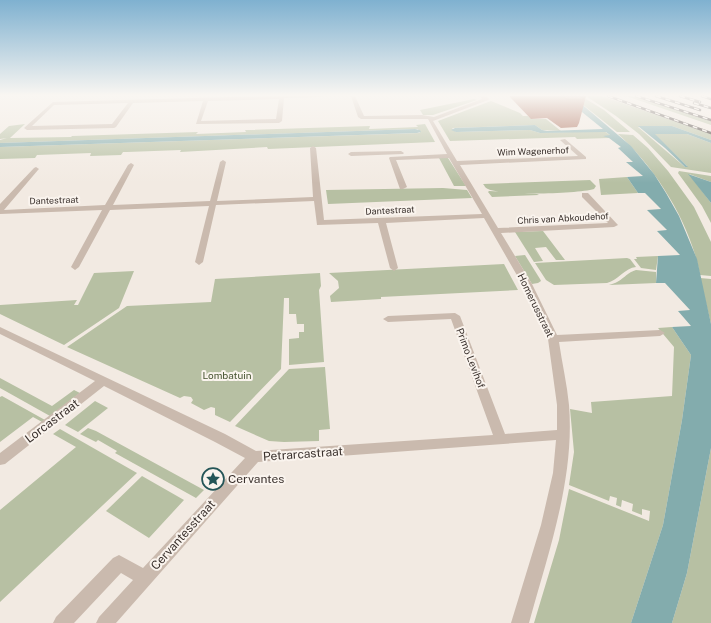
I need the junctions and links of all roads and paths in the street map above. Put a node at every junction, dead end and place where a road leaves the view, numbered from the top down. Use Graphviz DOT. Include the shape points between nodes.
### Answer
graph roads {
  1 [pos="30,125"];
  2 [pos="115,125"];
  3 [pos="433,125"];
  4 [pos="563,140"];
  5 [pos="313,148"];
  6 [pos="400,153"];
  7 [pos="351,154"];
  8 [pos="391,156"];
  9 [pos="453,160"];
  10 [pos="223,162"];
  11 [pos="132,165"];
  12 [pos="36,169"];
  13 [pos="403,187"];
  14 [pos="585,195"];
  15 [pos="317,198"];
  16 [pos="214,203"];
  17 [pos="108,207"];
  18 [pos="0,211"];
  19 [pos="486,216"];
  20 [pos="381,220"];
  21 [pos="495,231"];
  22 [pos="199,262"];
  23 [pos="75,267"];
  24 [pos="394,268"];
  25 [pos="388,319"];
  26 [pos="0,330"];
  27 [pos="660,332"];
  28 [pos="553,339"];
  29 [pos="103,381"];
  30 [pos="563,435"];
  31 [pos="501,440"];
  32 [pos="254,457"];
  33 [pos="0,460"];
  34 [pos="145,578"];
  35 [pos="62,623"];
  36 [pos="105,623"];
  37 [pos="520,623"];
  1 -- 2 [label="street" via="27,128"];
  3 -- 9 [label="street, Homerusstraat"];
  4 -- 9 [label="street, Wim Wagenerhof" via="584,158"];
  5 -- 15 [label="street, Dantestraat"];
  6 -- 8 [label="street"];
  7 -- 8 [label="street"];
  8 -- 9 [label="street"];
  8 -- 13 [label="street"];
  9 -- 19 [label="street, Homerusstraat"];
  10 -- 16 [label="street"];
  11 -- 17 [label="street"];
  12 -- 18 [label="street, Dantestraat"];
  14 -- 21 [label="street, Chris van Abkoudehof" via="614,225"];
  15 -- 16 [label="street, Dantestraat"];
  15 -- 20 [label="street, Dantestraat" via="320,223"];
  16 -- 17 [label="street, Dantestraat"];
  16 -- 22 [label="street"];
  17 -- 18 [label="street, Dantestraat"];
  17 -- 23 [label="street"];
  19 -- 20 [label="street, Dantestraat"];
  19 -- 21 [label="street, Homerusstraat"];
  20 -- 24 [label="street"];
  21 -- 28 [label="street, Homerusstraat" via="527,284"];
  25 -- 31 [label="street, Primo Levihof" via="455,316"];
  26 -- 29 [label="street, Petrarcastraat"];
  27 -- 28 [label="street"];
  28 -- 30 [label="street, Homerusstraat" via="563,405"];
  29 -- 32 [label="street, Petrarcastraat"];
  29 -- 33 [label="street, Lorcastraat"];
  30 -- 31 [label="street, Petrarcastraat"];
  30 -- 37 [label="street, Homerusstraat" via="560,473 548,526"];
  31 -- 32 [label="street, Petrarcastraat"];
  32 -- 34 [label="street, Cervantesstraat"];
  34 -- 35 [label="street, Cervantesstraat" via="119,563"];
  34 -- 36 [label="street, Cervantesstraat"];
}
